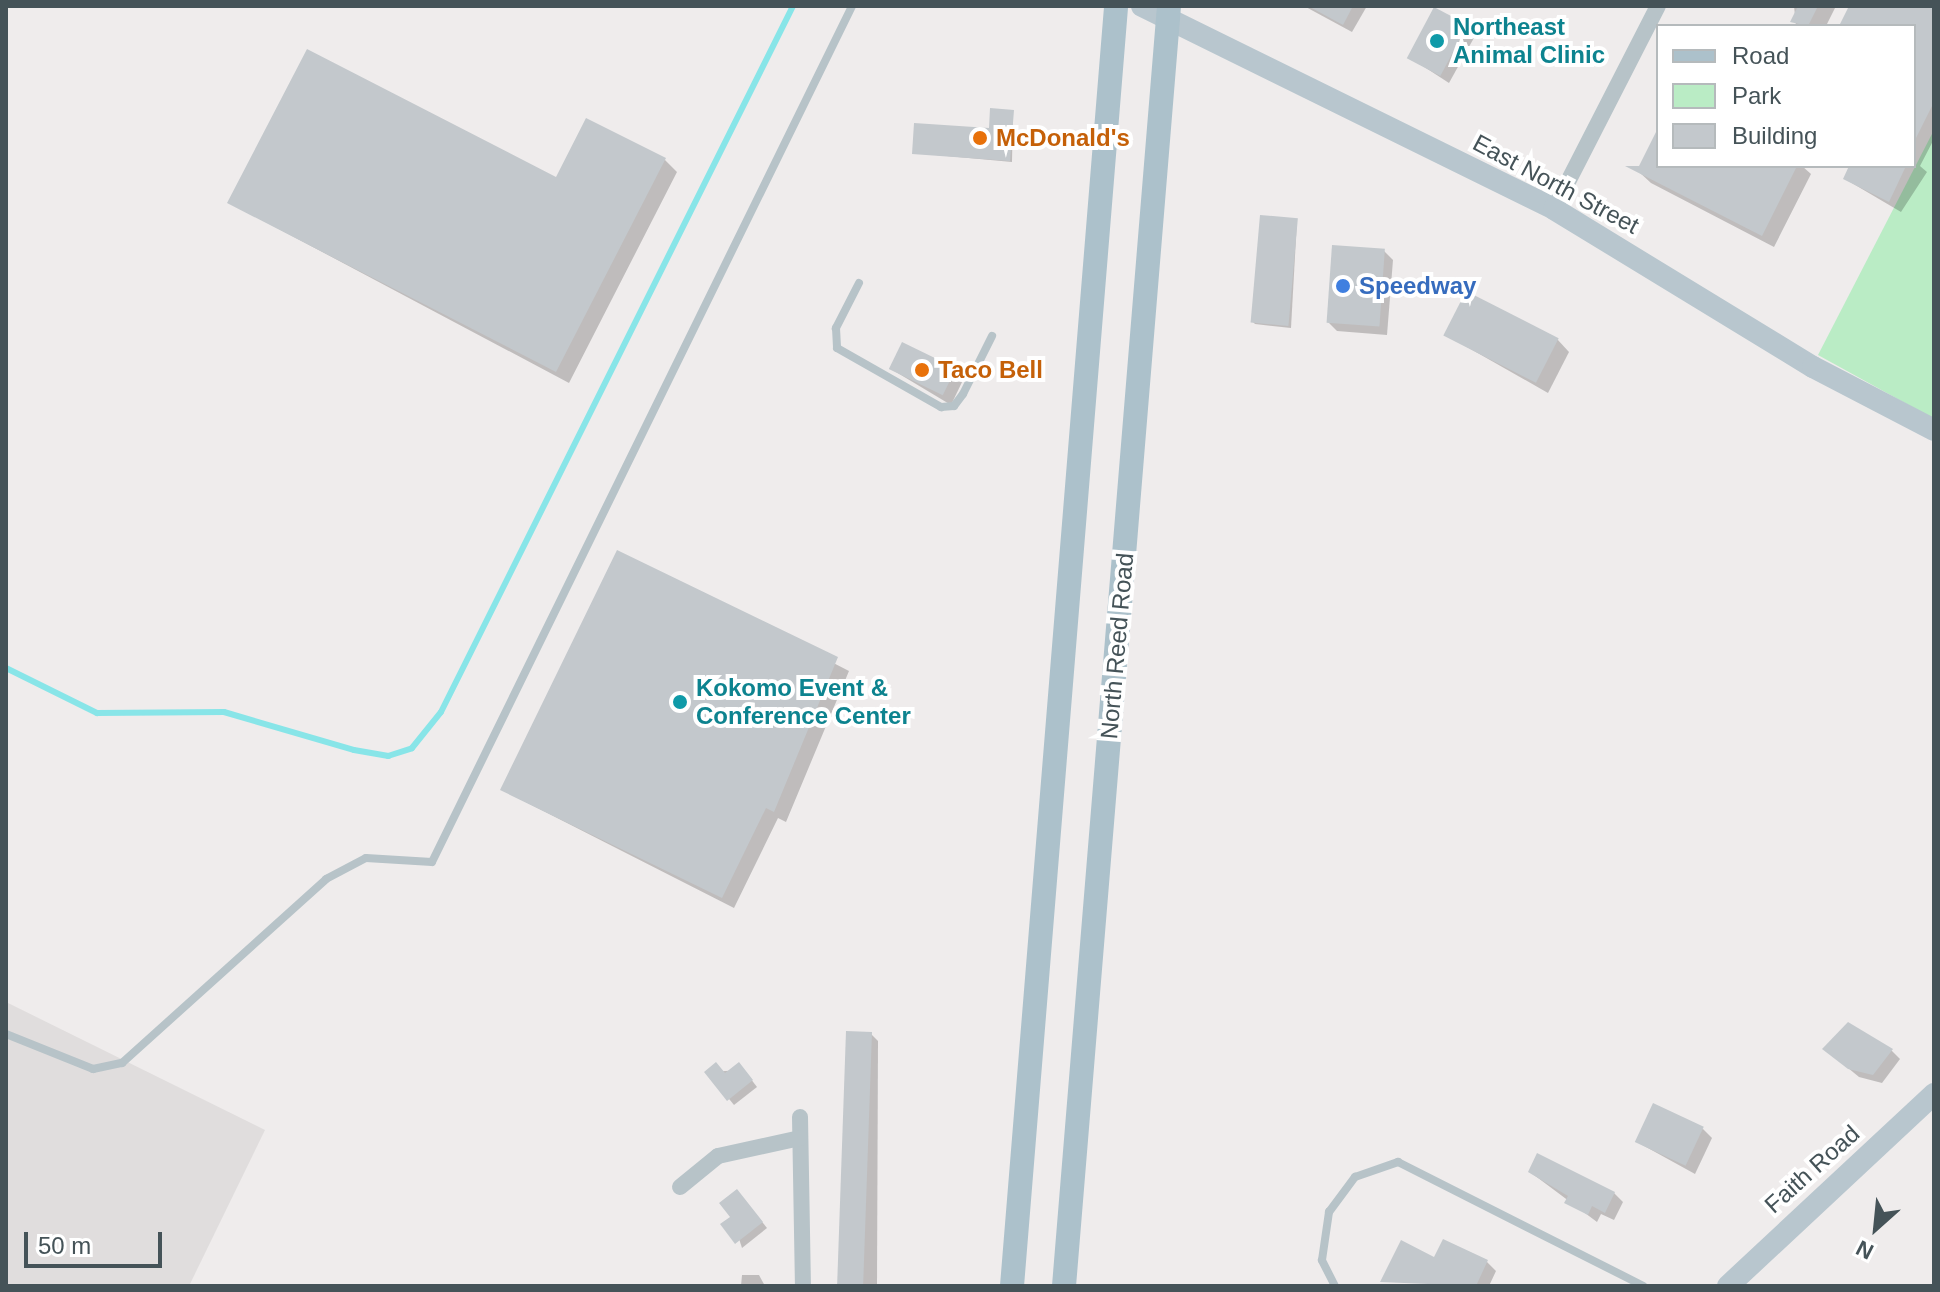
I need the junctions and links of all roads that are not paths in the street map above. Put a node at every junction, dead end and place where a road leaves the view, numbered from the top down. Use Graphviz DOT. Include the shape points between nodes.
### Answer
graph roads {
  1 [pos="852,6"];
  2 [pos="1116,6"];
  3 [pos="1142,6"];
  4 [pos="1658,6"];
  5 [pos="1169,12"];
  6 [pos="1554,209"];
  7 [pos="859,283"];
  8 [pos="992,336"];
  9 [pos="1934,430"];
  10 [pos="6,1034"];
  11 [pos="1934,1094"];
  12 [pos="800,1117"];
  13 [pos="800,1138"];
  14 [pos="680,1187"];
  15 [pos="803,1286"];
  16 [pos="1012,1286"];
  17 [pos="1064,1286"];
  18 [pos="1335,1286"];
  19 [pos="1643,1286"];
  20 [pos="1728,1286"];
  1 -- 10 [label="lane" via="432,862 366,858 326,879 122,1063 82,1066"];
  2 -- 16 [label="main road"];
  3 -- 5 [label="street, East North Street"];
  4 -- 6 [label="street"];
  5 -- 6 [label="street, East North Street"];
  5 -- 17 [label="main road, North Reed Road"];
  6 -- 9 [label="street, East North Street" via="1813,367"];
  7 -- 8 [label="lane" via="836,328 837,348 941,407 954,406 963,394"];
  11 -- 20 [label="street, Faith Road"];
  12 -- 13 [label="street"];
  13 -- 14 [label="street" via="718,1156"];
  13 -- 15 [label="street"];
  18 -- 19 [label="lane" via="1322,1260 1329,1212 1355,1177 1398,1162"];
}
